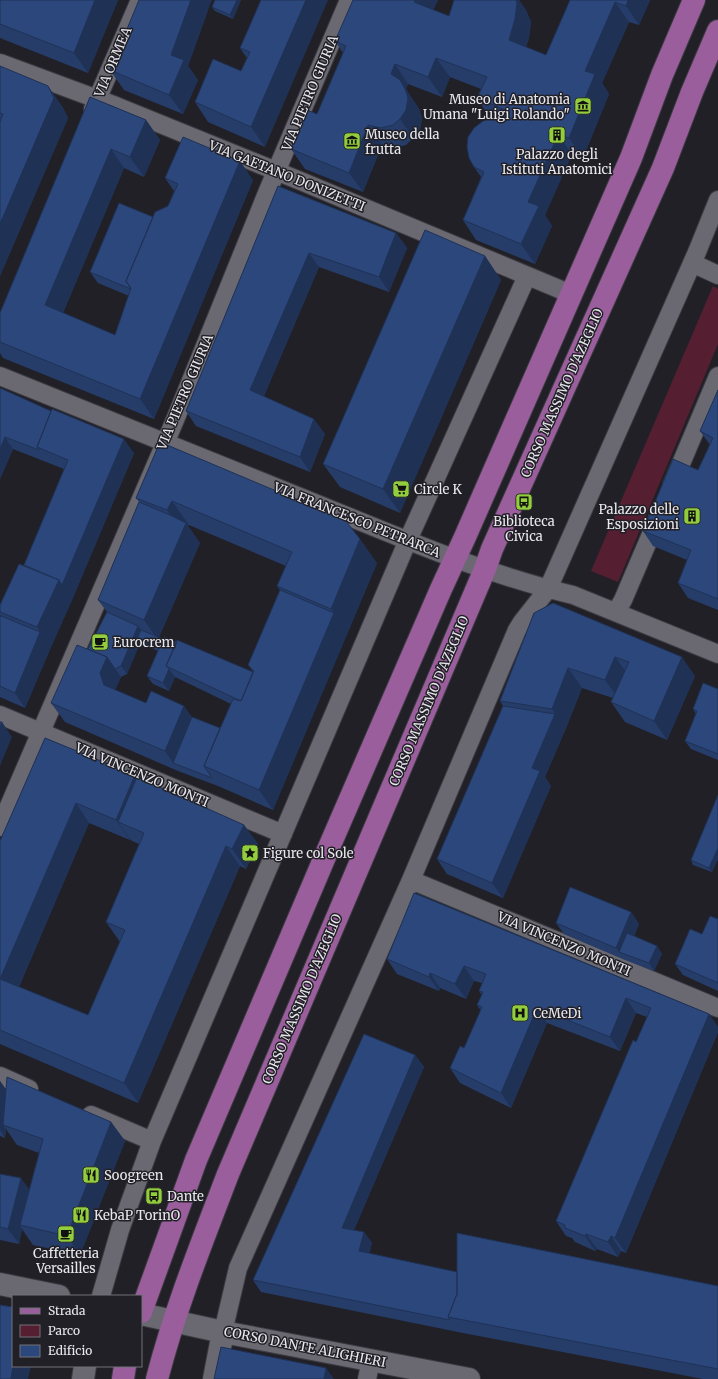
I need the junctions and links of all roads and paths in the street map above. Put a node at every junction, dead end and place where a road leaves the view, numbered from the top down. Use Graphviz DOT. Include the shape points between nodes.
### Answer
graph roads {
  1 [pos="140,0"];
  2 [pos="349,0"];
  3 [pos="694,0"];
  4 [pos="718,30"];
  5 [pos="0,63"];
  6 [pos="97,99"];
  7 [pos="88,122"];
  8 [pos="276,171"];
  9 [pos="718,200"];
  10 [pos="692,262"];
  11 [pos="718,275"];
  12 [pos="527,276"];
  13 [pos="571,294"];
  14 [pos="0,376"];
  15 [pos="718,376"];
  16 [pos="164,443"];
  17 [pos="408,540"];
  18 [pos="455,559"];
  19 [pos="485,569"];
  20 [pos="548,589"];
  21 [pos="616,612"];
  22 [pos="718,654"];
  23 [pos="0,715"];
  24 [pos="40,732"];
  25 [pos="0,827"];
  26 [pos="283,834"];
  27 [pos="411,880"];
  28 [pos="718,1008"];
  29 [pos="0,1076"];
  30 [pos="44,1095"];
  31 [pos="73,1108"];
  32 [pos="152,1141"];
  33 [pos="0,1284"];
  34 [pos="54,1295"];
  35 [pos="101,1295"];
  36 [pos="142,1310"];
  37 [pos="142,1313"];
  38 [pos="173,1321"];
  39 [pos="223,1332"];
  40 [pos="85,1367"];
  41 [pos="125,1367"];
  42 [pos="369,1370"];
  43 [pos="83,1379"];
  44 [pos="123,1379"];
  45 [pos="157,1379"];
  46 [pos="214,1379"];
  47 [pos="469,1379"];
  1 -- 6 [label="street, VIA ORMEA"];
  2 -- 8 [label="street, VIA PIETRO GIURIA"];
  3 -- 13 [label="main road" via="631,158"];
  4 -- 19 [label="main road, CORSO MASSIMO D'AZEGLIO" via="663,168"];
  5 -- 6 [label="street, VIA GAETANO DONIZETTI"];
  6 -- 7 [label="street, VIA ORMEA"];
  6 -- 8 [label="street, VIA GAETANO DONIZETTI"];
  8 -- 12 [label="street, VIA GAETANO DONIZETTI"];
  8 -- 16 [label="street, VIA PIETRO GIURIA"];
  9 -- 10 [label="street"];
  10 -- 11 [label="street"];
  10 -- 20 [label="street"];
  12 -- 13 [label="street, VIA GAETANO DONIZETTI"];
  12 -- 17 [label="street"];
  13 -- 18 [label="main road"];
  14 -- 16 [label="street, VIA FRANCESCO PETRARCA"];
  15 -- 21 [label="street"];
  16 -- 17 [label="street, VIA FRANCESCO PETRARCA"];
  16 -- 24 [label="street, VIA PIETRO GIURIA"];
  17 -- 18 [label="street, VIA FRANCESCO PETRARCA"];
  17 -- 26 [label="street"];
  18 -- 19 [label="street, VIA FRANCESCO PETRARCA"];
  18 -- 36 [label="main road" via="196,1160"];
  19 -- 20 [label="street, VIA FRANCESCO PETRARCA"];
  19 -- 38 [label="main road, CORSO MASSIMO D'AZEGLIO" via="228,1174"];
  20 -- 21 [label="street, VIA FRANCESCO PETRARCA" via="573,595"];
  20 -- 27 [label="street" via="517,630"];
  21 -- 22 [label="street, VIA FRANCESCO PETRARCA"];
  23 -- 24 [label="street, VIA VINCENZO MONTI"];
  24 -- 25 [label="street, VIA PIETRO GIURIA"];
  24 -- 26 [label="street, VIA VINCENZO MONTI"];
  26 -- 32 [label="street"];
  27 -- 28 [label="street, VIA VINCENZO MONTI"];
  27 -- 39 [label="street" via="238,1268"];
  29 -- 30 [label="street"];
  31 -- 32 [label="street"];
  32 -- 35 [label="street" via="120,1230"];
  33 -- 34 [label="street"];
  37 -- 38 [label="street, CORSO DANTE ALIGHIERI"];
  38 -- 39 [label="street, CORSO DANTE ALIGHIERI"];
  38 -- 45 [label="main road, CORSO MASSIMO D'AZEGLIO"];
  39 -- 42 [label="street, CORSO DANTE ALIGHIERI"];
  39 -- 46 [label="street"];
  40 -- 43 [label="street"];
  41 -- 44 [label="main road"];
  42 -- 47 [label="street, CORSO DANTE ALIGHIERI"];
}
